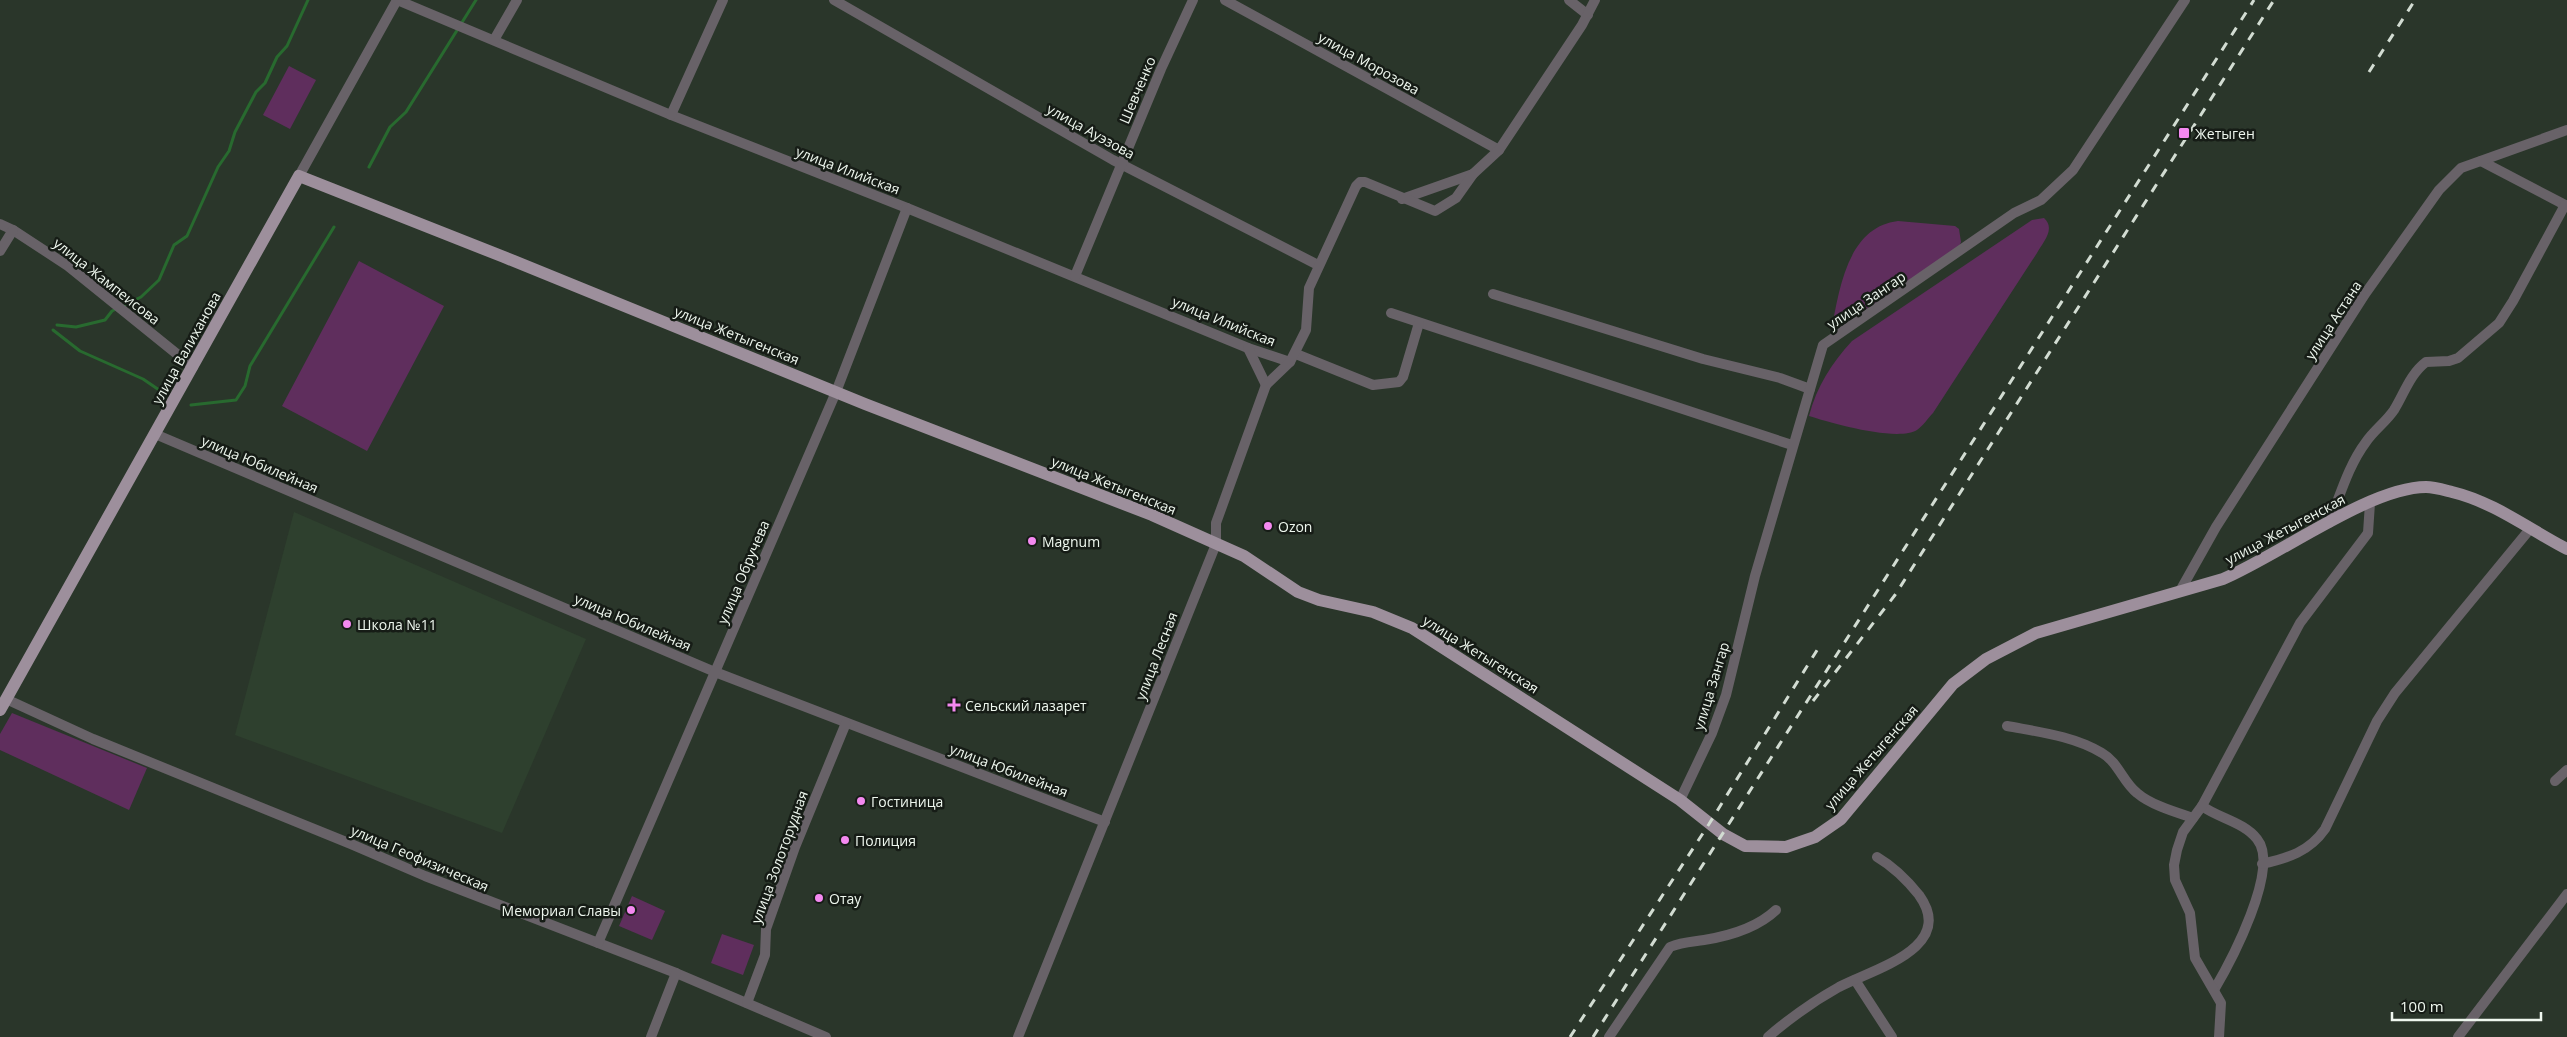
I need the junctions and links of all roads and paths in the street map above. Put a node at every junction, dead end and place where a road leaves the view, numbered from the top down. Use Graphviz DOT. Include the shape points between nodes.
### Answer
graph roads {
  1 [pos="397,0"];
  2 [pos="517,0"];
  3 [pos="723,0"];
  4 [pos="834,0"];
  5 [pos="1193,0"];
  6 [pos="1224,0"];
  7 [pos="1569,0"];
  8 [pos="1595,0"];
  9 [pos="2185,0"];
  10 [pos="849,4"];
  11 [pos="1588,15"];
  12 [pos="494,40"];
  13 [pos="671,115"];
  14 [pos="2567,130"];
  15 [pos="1500,150"];
  16 [pos="2481,161"];
  17 [pos="1122,164"];
  18 [pos="1473,174"];
  19 [pos="299,176"];
  20 [pos="1401,199"];
  21 [pos="2566,205"];
  22 [pos="907,208"];
  23 [pos="0,224"];
  24 [pos="13,230"];
  25 [pos="0,252"];
  26 [pos="1318,265"];
  27 [pos="1075,276"];
  28 [pos="1494,294"];
  29 [pos="1391,313"];
  30 [pos="1419,323"];
  31 [pos="1248,348"];
  32 [pos="1293,358"];
  33 [pos="193,367"];
  34 [pos="1266,385"];
  35 [pos="1810,389"];
  36 [pos="836,392"];
  37 [pos="155,434"];
  38 [pos="1792,445"];
  39 [pos="2370,503"];
  40 [pos="2329,523"];
  41 [pos="2530,529"];
  42 [pos="1216,544"];
  43 [pos="2566,547"];
  44 [pos="2180,591"];
  45 [pos="715,672"];
  46 [pos="3,704"];
  47 [pos="846,723"];
  48 [pos="2007,726"];
  49 [pos="2567,770"];
  50 [pos="2555,781"];
  51 [pos="1680,800"];
  52 [pos="2202,806"];
  53 [pos="2192,818"];
  54 [pos="1106,822"];
  55 [pos="1877,857"];
  56 [pos="2262,864"];
  57 [pos="2567,894"];
  58 [pos="1776,910"];
  59 [pos="598,943"];
  60 [pos="676,973"];
  61 [pos="1854,980"];
  62 [pos="2214,990"];
  63 [pos="747,1003"];
  64 [pos="651,1037"];
  65 [pos="826,1037"];
  66 [pos="1018,1037"];
  67 [pos="1609,1037"];
  68 [pos="1768,1037"];
  69 [pos="1892,1037"];
  70 [pos="2218,1037"];
  71 [pos="2458,1037"];
  1 -- 12 [label="street, улица Илийская"];
  1 -- 19 [label="street, улица Валиханова"];
  2 -- 12 [label="street"];
  3 -- 13 [label="street"];
  4 -- 10 [label="street, улица Ауэзова"];
  5 -- 17 [label="street, Шевченко"];
  6 -- 15 [label="street, улица Морозова"];
  7 -- 11 [label="street"];
  8 -- 11 [label="street"];
  9 -- 35 [label="street, улица Зангар" via="2072,170 2041,200 2014,214 1823,346"];
  10 -- 17 [label="street, улица Ауэзова"];
  11 -- 15 [label="street"];
  12 -- 13 [label="street, улица Илийская"];
  13 -- 22 [label="street, улица Илийская"];
  14 -- 16 [label="street, улица Астана"];
  15 -- 18 [label="street"];
  16 -- 21 [label="street"];
  16 -- 44 [label="street, улица Астана" via="2461,168 2439,190 2366,294 2216,527"];
  17 -- 26 [label="street, улица Ауэзова"];
  17 -- 27 [label="street, Шевченко"];
  18 -- 20 [label="street"];
  18 -- 20 [label="street" via="1456,198 1435,211"];
  19 -- 33 [label="main road, улица Валиханова"];
  19 -- 36 [label="main road, улица Жетыгенская"];
  20 -- 26 [label="street" via="1365,182 1358,183"];
  21 -- 40 [label="street" via="2499,323 2458,358 2426,362 2414,374 2391,415 2366,440"];
  22 -- 27 [label="street, улица Илийская"];
  22 -- 36 [label="street, улица Обручева"];
  23 -- 24 [label="street, улица Жампеисова"];
  24 -- 25 [label="street"];
  24 -- 33 [label="street, улица Жампеисова" via="68,266"];
  26 -- 32 [label="street, улица Лесная" via="1309,288 1307,326"];
  27 -- 31 [label="street, улица Илийская"];
  28 -- 35 [label="street"];
  29 -- 30 [label="street"];
  30 -- 32 [label="street, улица Илийская" via="1399,382 1373,385"];
  30 -- 38 [label="street"];
  31 -- 32 [label="street, улица Илийская"];
  31 -- 34 [label="street"];
  32 -- 34 [label="street, улица Лесная"];
  33 -- 37 [label="main road, улица Валиханова"];
  34 -- 42 [label="street, улица Лесная" via="1216,523"];
  35 -- 38 [label="street, улица Зангар"];
  36 -- 42 [label="main road, улица Жетыгенская" via="1152,515"];
  36 -- 45 [label="street, улица Обручева"];
  37 -- 45 [label="street, улица Юбилейная"];
  37 -- 46 [label="main road, улица Валиханова"];
  38 -- 51 [label="street, улица Зангар" via="1726,694"];
  39 -- 40 [label="main road, улица Жетыгенская"];
  39 -- 41 [label="main road, улица Жетыгенская" via="2398,492 2426,487 2454,492 2491,506"];
  39 -- 52 [label="street" via="2368,533 2300,623"];
  40 -- 44 [label="main road, улица Жетыгенская" via="2248,568"];
  41 -- 43 [label="main road, улица Жетыгенская"];
  41 -- 56 [label="street" via="2395,693 2377,721 2325,830 2315,843 2298,853"];
  42 -- 51 [label="main road, улица Жетыгенская" via="1244,556 1298,592 1373,612 1412,628"];
  42 -- 54 [label="street, улица Лесная"];
  44 -- 51 [label="main road, улица Жетыгенская" via="2036,633 1986,659 1953,684 1841,819 1815,836 1786,847 1745,846 1723,834"];
  45 -- 47 [label="street, улица Юбилейная"];
  45 -- 59 [label="street, улица Обручева"];
  46 -- 59 [label="street, улица Геофизическая"];
  47 -- 54 [label="street, улица Юбилейная"];
  47 -- 63 [label="street, улица Золоторудная" via="795,847 766,929 765,955"];
  48 -- 53 [label="street" via="2049,733 2089,746 2112,761 2138,794"];
  49 -- 50 [label="street"];
  52 -- 53 [label="street"];
  52 -- 56 [label="street" via="2258,840"];
  53 -- 62 [label="street" via="2177,850 2175,880 2190,913 2195,958"];
  54 -- 66 [label="street, улица Лесная"];
  55 -- 61 [label="street" via="1910,884 1928,908 1929,922 1916,947"];
  56 -- 62 [label="street" via="2257,900 2233,957"];
  57 -- 71 [label="street"];
  58 -- 67 [label="street" via="1734,933 1682,941 1670,947"];
  59 -- 60 [label="street, улица Геофизическая"];
  60 -- 63 [label="street, улица Геофизическая"];
  60 -- 64 [label="street"];
  61 -- 68 [label="street" via="1823,996"];
  61 -- 69 [label="street"];
  62 -- 70 [label="street" via="2222,1008"];
  63 -- 65 [label="street, улица Геофизическая"];
}
